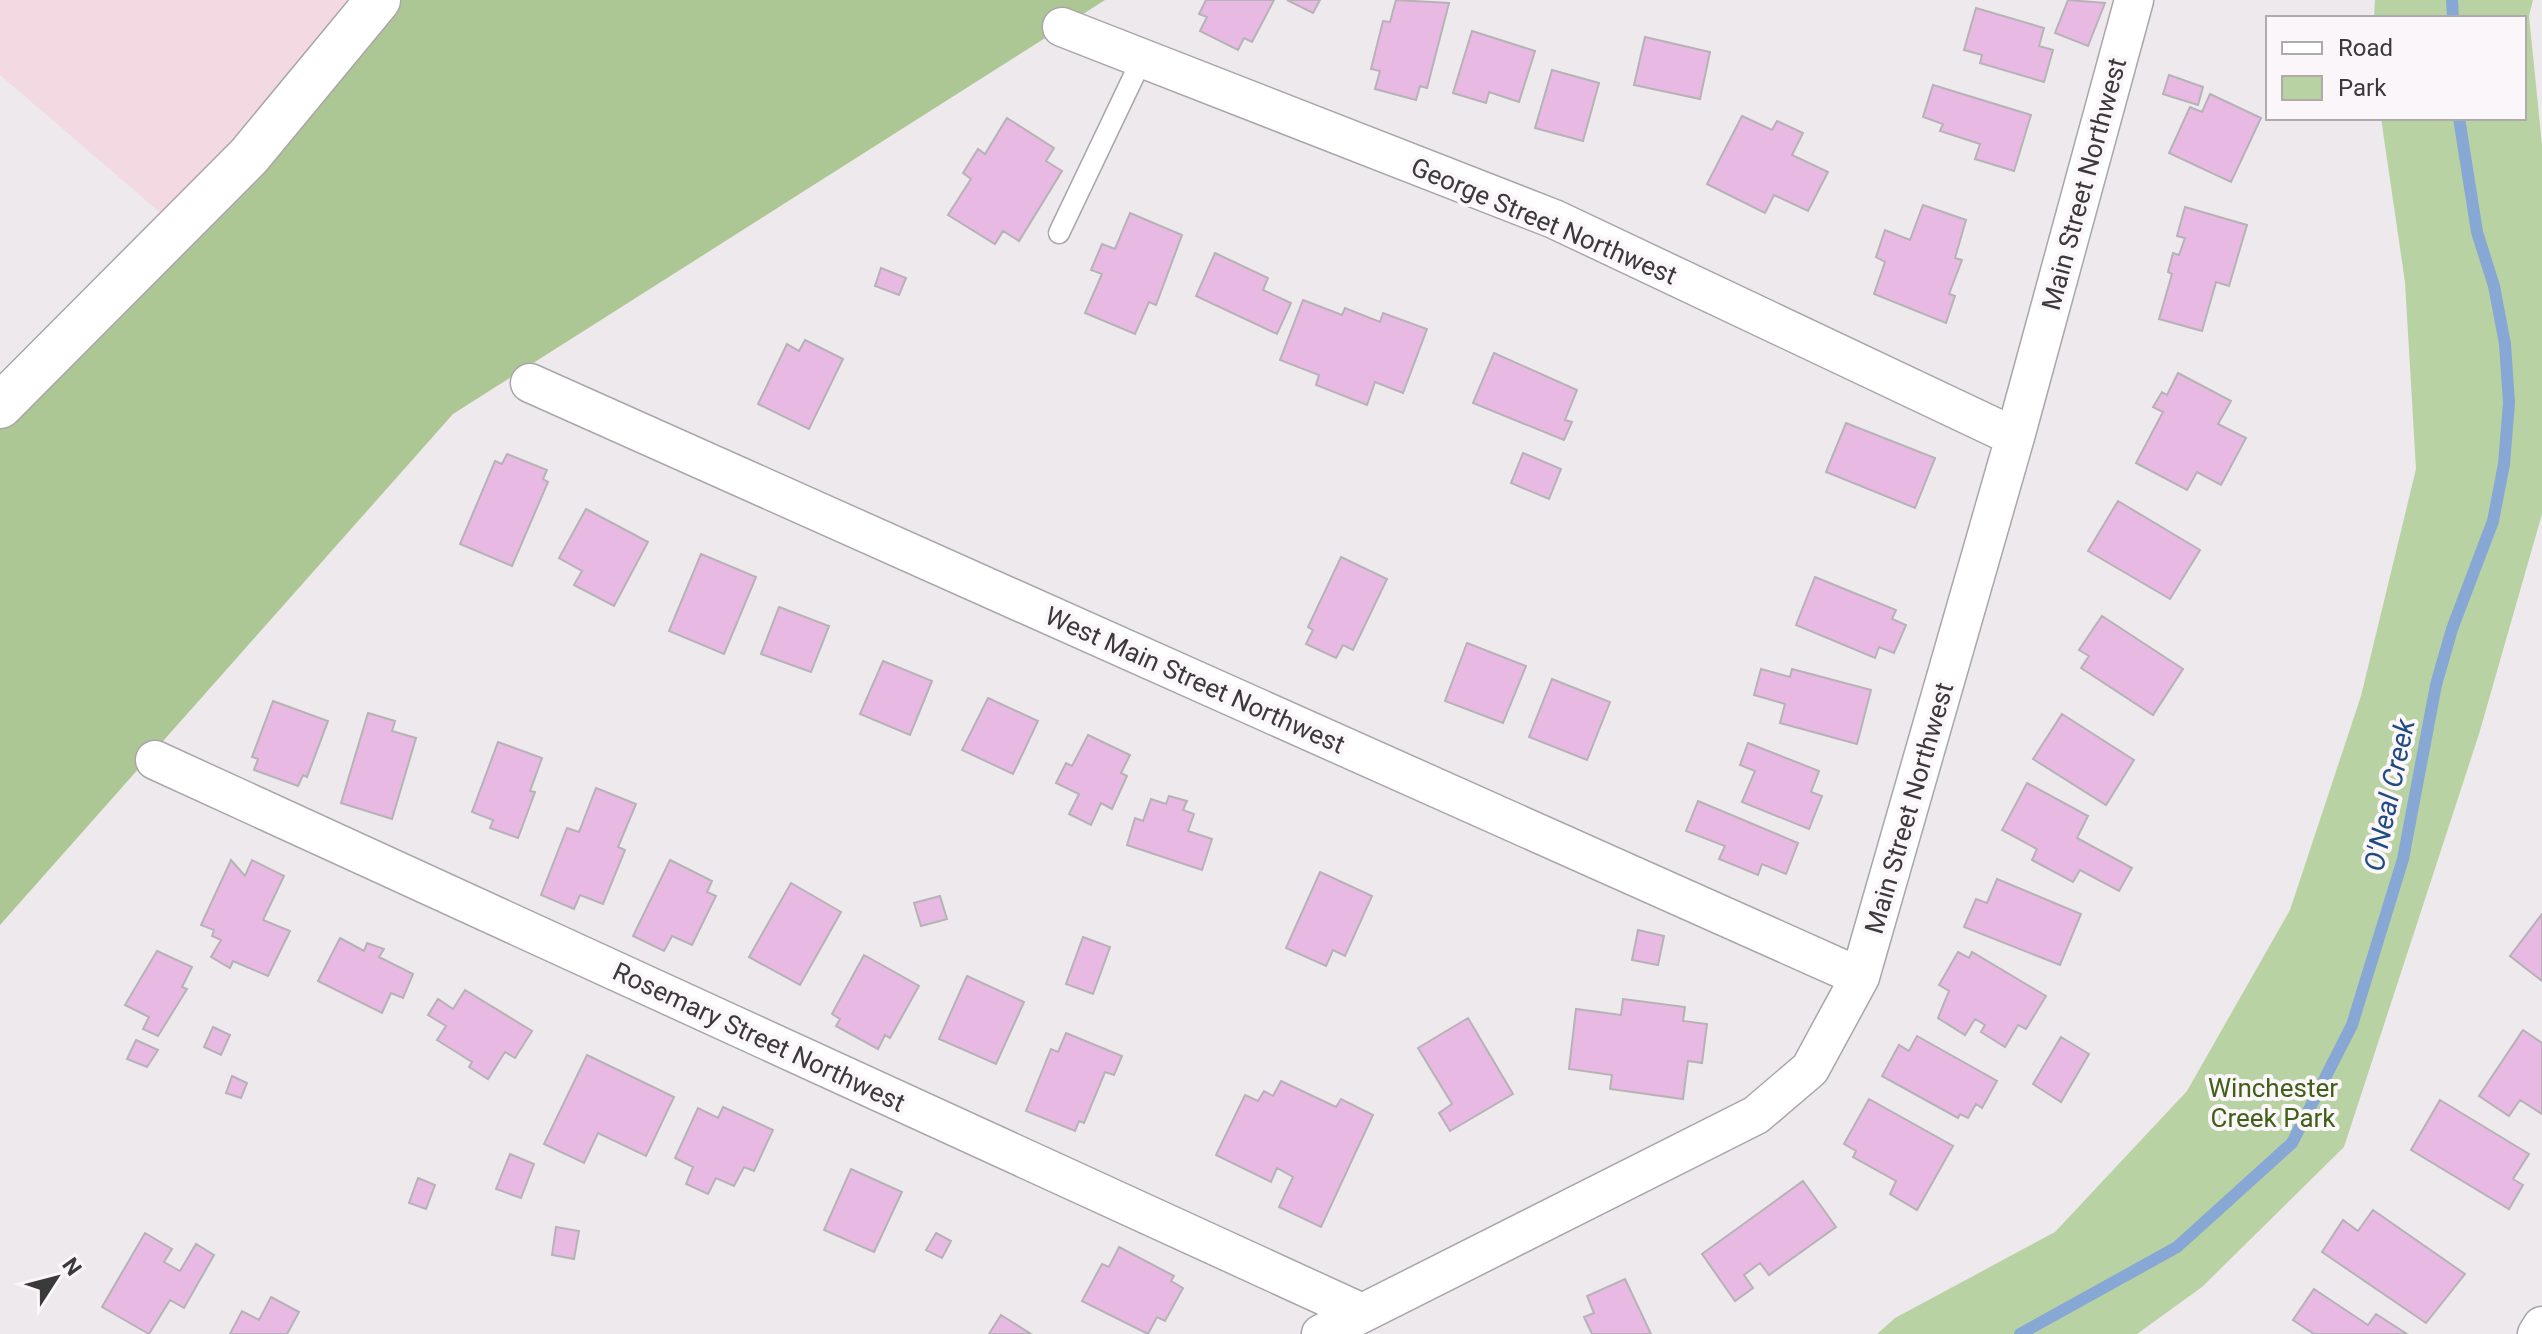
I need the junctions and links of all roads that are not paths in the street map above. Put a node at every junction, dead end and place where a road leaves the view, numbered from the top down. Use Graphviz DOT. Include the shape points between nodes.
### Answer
graph roads {
  1 [pos="378,0"];
  2 [pos="2134,0"];
  3 [pos="1062,27"];
  4 [pos="1142,59"];
  5 [pos="1059,233"];
  6 [pos="530,383"];
  7 [pos="0,406"];
  8 [pos="2015,437"];
  9 [pos="155,760"];
  10 [pos="1860,977"];
  11 [pos="1362,1313"];
  12 [pos="2542,1326"];
  13 [pos="1321,1334"];
  14 [pos="2537,1334"];
  1 -- 7 [label="main road" via="249,156"];
  2 -- 8 [label="street, Main Street Northwest"];
  3 -- 4 [label="street, George Street Northwest"];
  4 -- 5 [label="lane"];
  4 -- 8 [label="street, George Street Northwest" via="1554,219"];
  6 -- 10 [label="street, West Main Street Northwest"];
  8 -- 10 [label="street, Main Street Northwest"];
  9 -- 11 [label="street, Rosemary Street Northwest"];
  10 -- 11 [label="street, Main Street Northwest" via="1810,1069 1756,1115"];
  11 -- 13 [label="street, Main Street Northwest"];
  12 -- 14 [label="street"];
}
